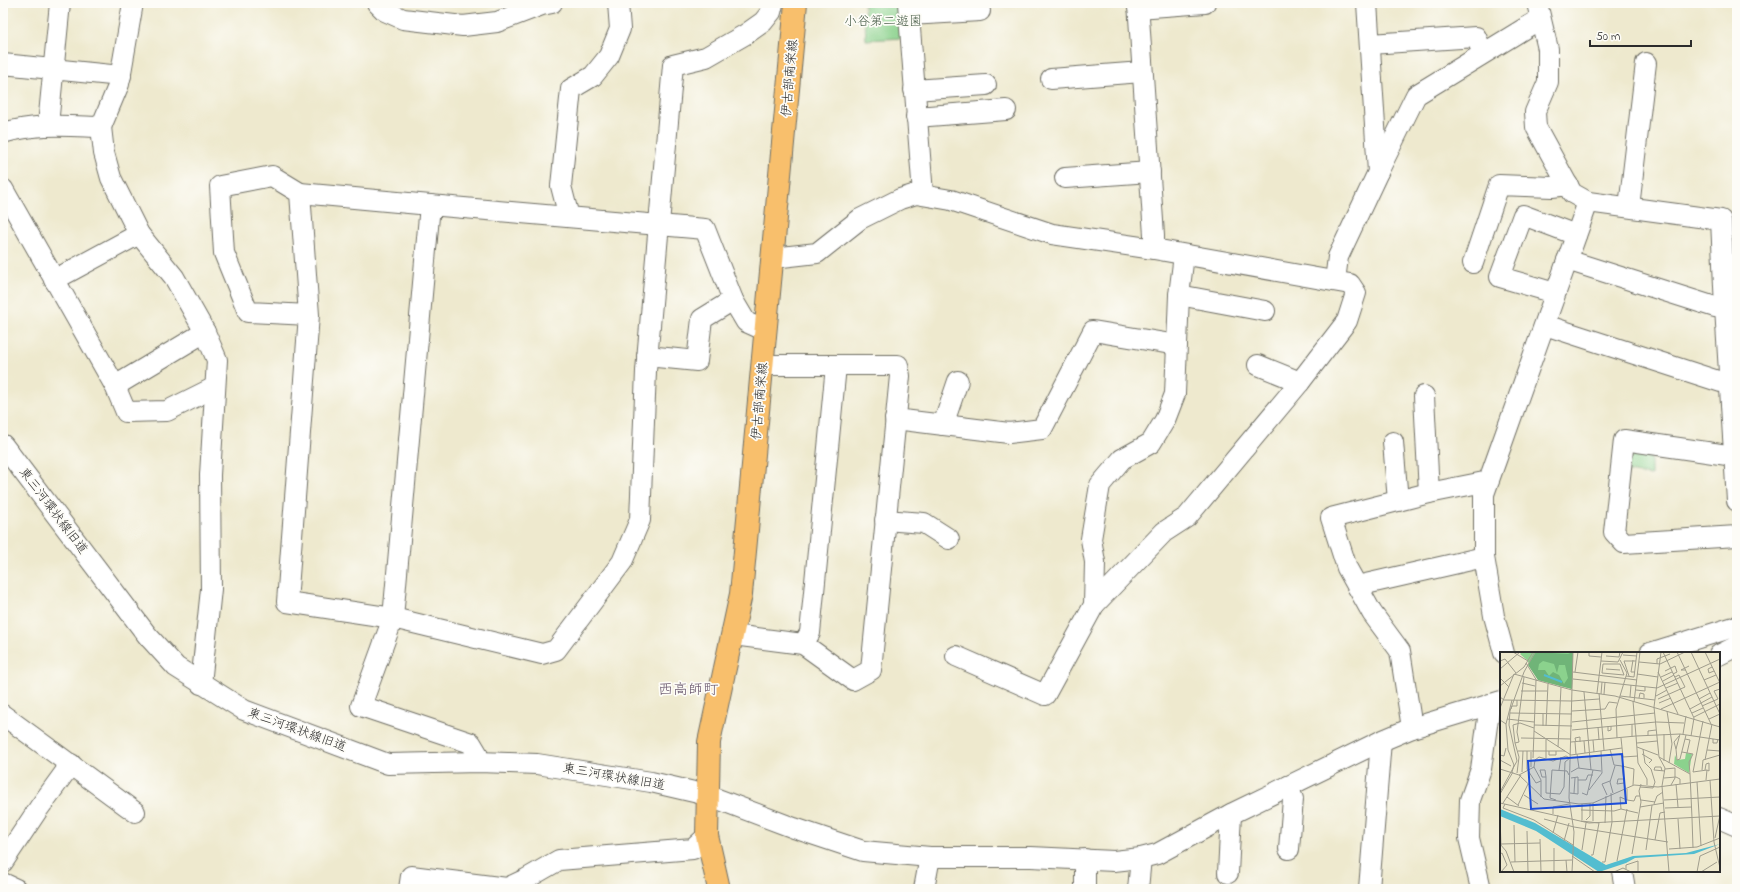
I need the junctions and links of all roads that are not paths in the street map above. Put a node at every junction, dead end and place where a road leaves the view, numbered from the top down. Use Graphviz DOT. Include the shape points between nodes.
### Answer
graph roads {
  1 [pos="60,3"];
  2 [pos="133,3"];
  3 [pos="377,3"];
  4 [pos="552,3"];
  5 [pos="618,3"];
  6 [pos="776,3"];
  7 [pos="796,3"];
  8 [pos="1205,3"];
  9 [pos="1367,3"];
  10 [pos="1138,6"];
  11 [pos="908,9"];
  12 [pos="980,10"];
  13 [pos="1538,11"];
  14 [pos="1370,44"];
  15 [pos="1483,53"];
  16 [pos="1646,63"];
  17 [pos="3,64"];
  18 [pos="53,69"];
  19 [pos="1142,72"];
  20 [pos="121,76"];
  21 [pos="1051,79"];
  22 [pos="986,85"];
  23 [pos="914,90"];
  24 [pos="1006,110"];
  25 [pos="916,117"];
  26 [pos="48,125"];
  27 [pos="101,127"];
  28 [pos="3,133"];
  29 [pos="1150,172"];
  30 [pos="1378,172"];
  31 [pos="1065,178"];
  32 [pos="1568,185"];
  33 [pos="3,189"];
  34 [pos="300,193"];
  35 [pos="922,194"];
  36 [pos="1588,202"];
  37 [pos="430,205"];
  38 [pos="1629,207"];
  39 [pos="568,217"];
  40 [pos="1729,219"];
  41 [pos="659,225"];
  42 [pos="139,234"];
  43 [pos="1576,234"];
  44 [pos="1154,249"];
  45 [pos="1184,255"];
  46 [pos="773,258"];
  47 [pos="1567,260"];
  48 [pos="1473,263"];
  49 [pos="1730,264"];
  50 [pos="54,280"];
  51 [pos="1335,281"];
  52 [pos="1555,293"];
  53 [pos="1178,295"];
  54 [pos="733,300"];
  55 [pos="1725,308"];
  56 [pos="1265,311"];
  57 [pos="309,315"];
  58 [pos="1545,325"];
  59 [pos="766,331"];
  60 [pos="205,332"];
  61 [pos="1732,343"];
  62 [pos="1177,345"];
  63 [pos="647,356"];
  64 [pos="763,365"];
  65 [pos="1258,365"];
  66 [pos="836,366"];
  67 [pos="958,381"];
  68 [pos="1300,382"];
  69 [pos="1730,382"];
  70 [pos="115,386"];
  71 [pos="215,387"];
  72 [pos="1424,396"];
  73 [pos="1734,416"];
  74 [pos="895,419"];
  75 [pos="944,425"];
  76 [pos="1393,442"];
  77 [pos="3,446"];
  78 [pos="1734,456"];
  79 [pos="1489,481"];
  80 [pos="1429,493"];
  81 [pos="1398,501"];
  82 [pos="1737,501"];
  83 [pos="885,520"];
  84 [pos="1737,536"];
  85 [pos="949,539"];
  86 [pos="1484,557"];
  87 [pos="1357,586"];
  88 [pos="1094,604"];
  89 [pos="393,618"];
  90 [pos="1737,626"];
  91 [pos="733,635"];
  92 [pos="803,644"];
  93 [pos="1737,646"];
  94 [pos="1504,652"];
  95 [pos="1653,652"];
  96 [pos="1720,654"];
  97 [pos="956,656"];
  98 [pos="201,684"];
  99 [pos="1496,703"];
  100 [pos="3,715"];
  101 [pos="1412,728"];
  102 [pos="1381,741"];
  103 [pos="479,762"];
  104 [pos="71,764"];
  105 [pos="1288,786"];
  106 [pos="707,795"];
  107 [pos="135,812"];
  108 [pos="1231,814"];
  109 [pos="1720,818"];
  110 [pos="1737,826"];
  111 [pos="707,836"];
  112 [pos="1289,848"];
  113 [pos="930,857"];
  114 [pos="1141,858"];
  115 [pos="1085,859"];
  116 [pos="3,862"];
  117 [pos="1622,872"];
  118 [pos="1228,873"];
  119 [pos="3,883"];
  120 [pos="16,889"];
  121 [pos="409,889"];
  122 [pos="719,889"];
  123 [pos="924,889"];
  124 [pos="1086,889"];
  125 [pos="1138,889"];
  126 [pos="1369,889"];
  127 [pos="1481,889"];
  128 [pos="1625,889"];
  1 -- 18 [label="street"];
  2 -- 20 [label="street"];
  3 -- 4 [label="street" via="385,11 403,19 463,26 497,22"];
  5 -- 39 [label="street" via="620,29 609,56 593,76 571,89 560,186"];
  6 -- 41 [label="street" via="764,22 746,34 706,57 673,65"];
  7 -- 46 [label="main road, 伊古部南栄線"];
  8 -- 10 [label="street"];
  9 -- 14 [label="street"];
  10 -- 19 [label="street"];
  11 -- 12 [label="street"];
  11 -- 23 [label="street"];
  13 -- 15 [label="street"];
  13 -- 32 [label="street" via="1548,49 1548,82 1535,112 1536,127"];
  14 -- 15 [label="street" via="1476,37"];
  14 -- 30 [label="street"];
  15 -- 30 [label="street" via="1416,95"];
  16 -- 38 [label="street"];
  17 -- 18 [label="street"];
  18 -- 20 [label="street"];
  18 -- 26 [label="street"];
  19 -- 21 [label="street"];
  19 -- 29 [label="street"];
  20 -- 27 [label="street"];
  22 -- 23 [label="street"];
  23 -- 25 [label="street"];
  24 -- 25 [label="street"];
  25 -- 35 [label="street"];
  26 -- 27 [label="street"];
  26 -- 28 [label="street"];
  27 -- 42 [label="street" via="104,153 111,178"];
  29 -- 31 [label="street"];
  29 -- 44 [label="street"];
  30 -- 51 [label="street" via="1338,257"];
  32 -- 36 [label="street" via="1572,193"];
  32 -- 48 [label="street" via="1499,185"];
  33 -- 50 [label="street"];
  34 -- 37 [label="street"];
  34 -- 57 [label="street"];
  34 -- 57 [label="street" via="272,176 220,186 224,253 248,312"];
  35 -- 44 [label="street" via="952,200 1052,234"];
  35 -- 46 [label="street" via="900,199 860,220 817,253"];
  36 -- 38 [label="street"];
  36 -- 43 [label="street"];
  37 -- 39 [label="street"];
  37 -- 89 [label="street"];
  38 -- 40 [label="street"];
  39 -- 41 [label="street"];
  40 -- 49 [label="street"];
  41 -- 54 [label="street" via="705,229"];
  41 -- 63 [label="street"];
  42 -- 50 [label="street"];
  42 -- 60 [label="street" via="174,278"];
  43 -- 47 [label="street"];
  43 -- 52 [label="street" via="1523,215 1500,277"];
  44 -- 45 [label="street"];
  45 -- 51 [label="street"];
  45 -- 53 [label="street"];
  46 -- 59 [label="main road, 伊古部南栄線"];
  47 -- 52 [label="street"];
  47 -- 55 [label="street"];
  49 -- 55 [label="street"];
  50 -- 70 [label="street"];
  51 -- 68 [label="street" via="1350,284 1356,293 1347,321"];
  52 -- 58 [label="street"];
  53 -- 56 [label="street"];
  53 -- 62 [label="street"];
  54 -- 59 [label="street" via="746,322"];
  54 -- 63 [label="street" via="702,319 697,361"];
  55 -- 61 [label="street"];
  57 -- 89 [label="street" via="287,602"];
  58 -- 69 [label="street" via="1721,382"];
  58 -- 79 [label="street"];
  59 -- 64 [label="main road, 伊古部南栄線"];
  60 -- 70 [label="street"];
  60 -- 71 [label="street" via="217,360"];
  61 -- 69 [label="street"];
  62 -- 75 [label="street" via="1093,331 1042,429 1009,433"];
  62 -- 88 [label="street" via="1175,394 1165,420 1151,443 1122,459 1100,485 1090,539 1095,562"];
  63 -- 89 [label="street" via="640,520 622,562 556,650 542,654"];
  64 -- 66 [label="street"];
  64 -- 91 [label="main road, 伊古部南栄線" via="741,594"];
  65 -- 68 [label="street"];
  66 -- 74 [label="street" via="898,365 900,376"];
  66 -- 92 [label="street" via="810,632"];
  67 -- 75 [label="street"];
  68 -- 88 [label="street" via="1187,517 1164,532"];
  69 -- 73 [label="street"];
  70 -- 71 [label="street" via="126,412 167,411"];
  71 -- 98 [label="street" via="210,475 211,589"];
  72 -- 80 [label="street"];
  73 -- 78 [label="street"];
  74 -- 75 [label="street"];
  74 -- 83 [label="street"];
  76 -- 81 [label="street"];
  77 -- 98 [label="street, 東三河環状線旧道" via="147,635 176,666"];
  78 -- 82 [label="street"];
  78 -- 84 [label="street" via="1624,440 1614,532 1624,543"];
  79 -- 80 [label="street"];
  79 -- 86 [label="street" via="1484,494"];
  80 -- 81 [label="street"];
  81 -- 87 [label="street" via="1331,518 1347,568"];
  83 -- 85 [label="street" via="924,523"];
  83 -- 92 [label="street" via="871,670 853,680"];
  86 -- 87 [label="street"];
  86 -- 94 [label="street" via="1494,616"];
  87 -- 101 [label="street" via="1372,613 1400,651"];
  88 -- 97 [label="street" via="1045,695"];
  89 -- 103 [label="street" via="361,706 471,743"];
  90 -- 95 [label="street"];
  91 -- 92 [label="street"];
  91 -- 106 [label="main road, 伊古部南栄線" via="709,742"];
  93 -- 96 [label="street"];
  98 -- 103 [label="street, 東三河環状線旧道" via="244,710 388,764"];
  99 -- 101 [label="street, 東三河環状線旧道"];
  99 -- 127 [label="street" via="1481,769 1470,800 1469,838"];
  100 -- 104 [label="street"];
  101 -- 102 [label="street, 東三河環状線旧道"];
  102 -- 105 [label="street, 東三河環状線旧道"];
  102 -- 126 [label="street"];
  103 -- 106 [label="street, 東三河環状線旧道" via="537,764 651,782"];
  104 -- 107 [label="street"];
  104 -- 116 [label="street"];
  105 -- 108 [label="street, 東三河環状線旧道"];
  105 -- 112 [label="street" via="1293,798"];
  106 -- 111 [label="main road, 伊古部南栄線"];
  106 -- 113 [label="street, 東三河環状線旧道" via="850,848"];
  108 -- 114 [label="street, 東三河環状線旧道" via="1157,854"];
  108 -- 118 [label="street"];
  109 -- 110 [label="street"];
  111 -- 121 [label="street" via="693,849 559,860 507,888 411,876"];
  111 -- 122 [label="main road, 伊古部南栄線"];
  113 -- 115 [label="street, 東三河環状線旧道"];
  113 -- 123 [label="street"];
  114 -- 115 [label="street, 東三河環状線旧道" via="1114,861"];
  114 -- 125 [label="street"];
  115 -- 124 [label="street"];
  117 -- 128 [label="street"];
  119 -- 120 [label="street"];
}
